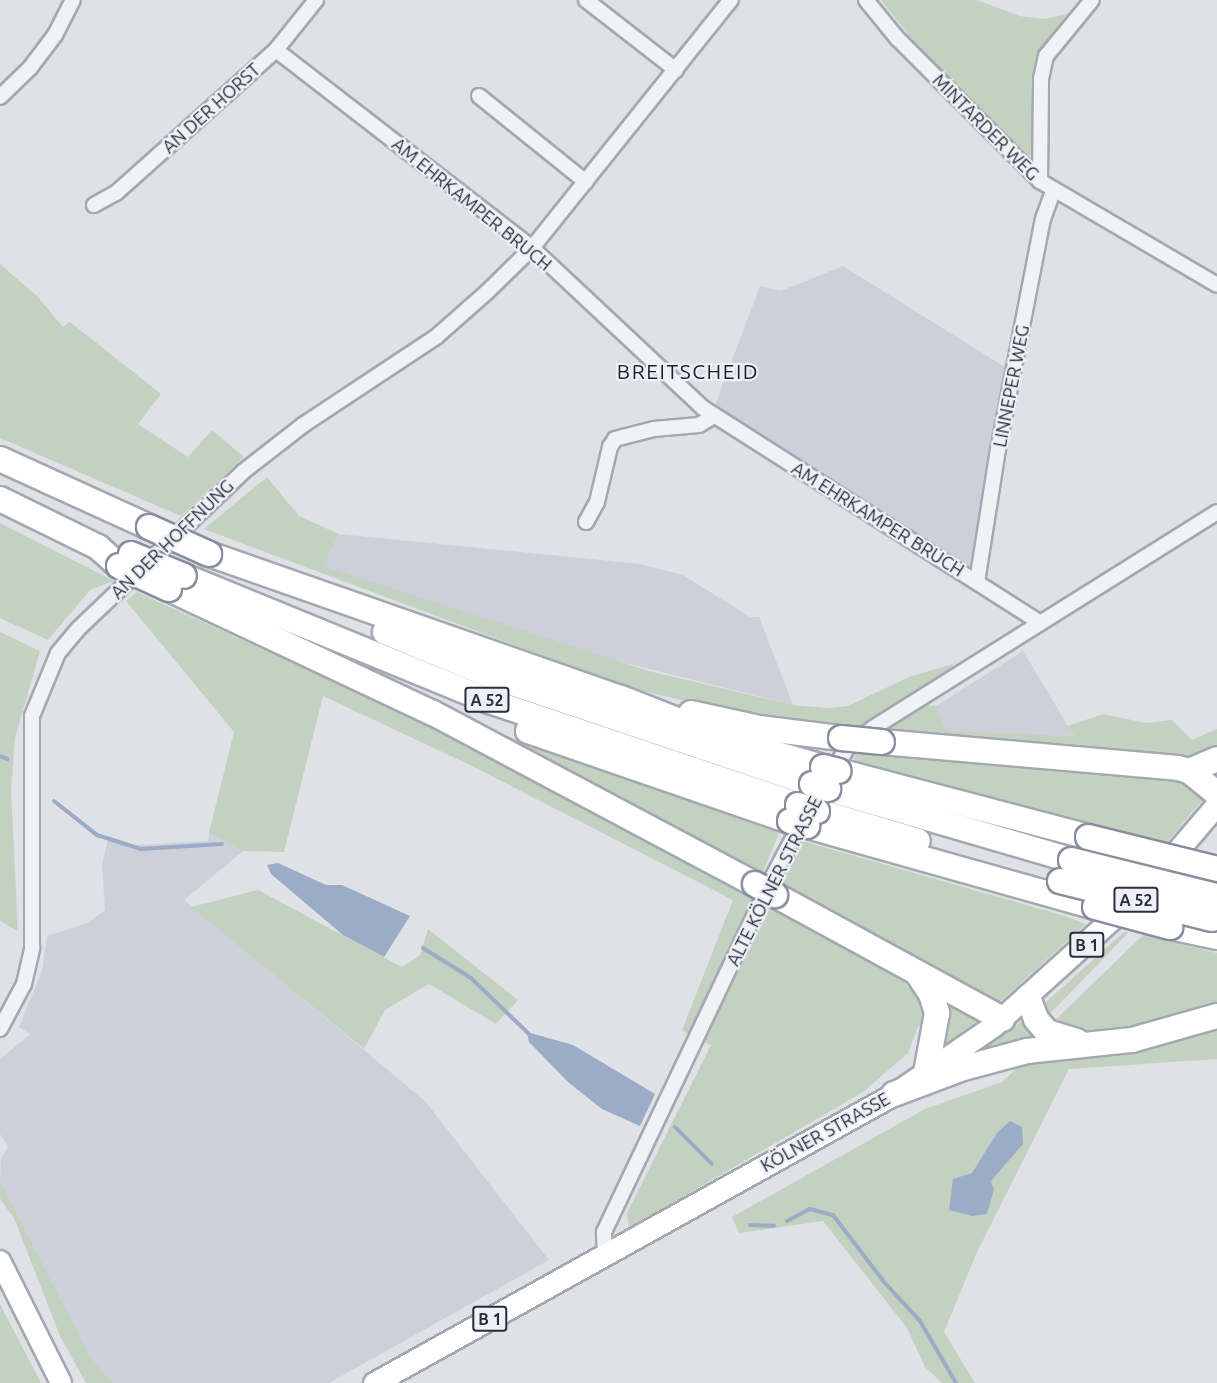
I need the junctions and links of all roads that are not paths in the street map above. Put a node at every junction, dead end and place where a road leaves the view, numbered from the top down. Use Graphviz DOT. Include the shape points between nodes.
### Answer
graph roads {
  1 [pos="73,0"];
  2 [pos="316,0"];
  3 [pos="586,0"];
  4 [pos="731,0"];
  5 [pos="866,0"];
  6 [pos="1092,0"];
  7 [pos="276,50"];
  8 [pos="676,70"];
  9 [pos="479,96"];
  10 [pos="0,97"];
  11 [pos="1040,181"];
  12 [pos="586,182"];
  13 [pos="1053,191"];
  14 [pos="94,205"];
  15 [pos="532,248"];
  16 [pos="1217,285"];
  17 [pos="714,416"];
  18 [pos="0,459"];
  19 [pos="0,499"];
  20 [pos="1217,512"];
  21 [pos="586,522"];
  22 [pos="209,554"];
  23 [pos="977,582"];
  24 [pos="176,583"];
  25 [pos="1040,623"];
  26 [pos="252,625"];
  27 [pos="621,698"];
  28 [pos="1217,759"];
  29 [pos="1189,771"];
  30 [pos="1217,794"];
  31 [pos="814,797"];
  32 [pos="1217,804"];
  33 [pos="1217,869"];
  34 [pos="1216,918"];
  35 [pos="917,973"];
  36 [pos="1028,997"];
  37 [pos="1217,1016"];
  38 [pos="1002,1019"];
  39 [pos="0,1029"];
  40 [pos="1098,1044"];
  41 [pos="926,1072"];
  42 [pos="894,1094"];
  43 [pos="605,1254"];
  44 [pos="0,1262"];
  45 [pos="61,1383"];
  46 [pos="374,1383"];
  1 -- 10 [label="street" via="56,35"];
  2 -- 7 [label="street, AN DER HORST"];
  3 -- 8 [label="street"];
  4 -- 8 [label="street, AN DER HOFFNUNG"];
  5 -- 11 [label="street, MINTARDER WEG" via="897,38"];
  6 -- 11 [label="street" via="1046,56 1041,79"];
  7 -- 14 [label="street, AN DER HORST" via="116,193"];
  7 -- 15 [label="street, AM EHRKAMPER BRUCH"];
  8 -- 12 [label="street, AN DER HOFFNUNG"];
  9 -- 12 [label="street"];
  11 -- 13 [label="street, MINTARDER WEG"];
  12 -- 15 [label="street, AN DER HOFFNUNG"];
  13 -- 16 [label="street, MINTARDER WEG"];
  13 -- 23 [label="street, LINNEPER WEG" via="1043,219 998,450"];
  15 -- 17 [label="street, AM EHRKAMPER BRUCH"];
  15 -- 39 [label="street, AN DER HOFFNUNG" via="436,337 303,425 244,471 78,628 58,653 32,716 32,948 24,984"];
  17 -- 21 [label="street" via="699,425 654,429 615,439 597,502"];
  17 -- 23 [label="street, AM EHRKAMPER BRUCH"];
  18 -- 22 [label="highway, A 52, bridge"];
  19 -- 24 [label="highway, A 52, bridge"];
  20 -- 25 [label="street, ALTE KÖLNER STRASSE"];
  22 -- 27 [label="highway"];
  22 -- 31 [label="highway, A 52" via="494,677"];
  23 -- 25 [label="street, AM EHRKAMPER BRUCH"];
  24 -- 26 [label="highway"];
  24 -- 31 [label="highway, A 52" via="489,700"];
  25 -- 43 [label="street, ALTE KÖLNER STRASSE" via="873,728 839,759 770,882 604,1232"];
  26 -- 31 [label="highway" via="567,746"];
  26 -- 35 [label="highway" via="555,774"];
  27 -- 29 [label="highway, bridge" via="759,728"];
  27 -- 31 [label="highway" via="731,741"];
  28 -- 29 [label="highway"];
  29 -- 30 [label="highway"];
  31 -- 33 [label="highway, bridge" via="1088,837"];
  31 -- 34 [label="highway, A 52, bridge" via="1060,881"];
  31 -- 34 [label="highway, A 52, bridge" via="1071,860"];
  31 -- 34 [label="highway, bridge" via="1095,907 1170,927"];
  32 -- 36 [label="main road, KÖLNER STRASSE / B 1" via="1143,891"];
  35 -- 38 [label="highway"];
  35 -- 41 [label="highway" via="931,994 937,1013"];
  36 -- 38 [label="main road, KÖLNER STRASSE / B 1"];
  36 -- 40 [label="highway" via="1036,1019 1047,1032"];
  37 -- 40 [label="highway" via="1151,1037"];
  38 -- 41 [label="main road, KÖLNER STRASSE / B 1"];
  40 -- 42 [label="highway" via="1027,1051 960,1069"];
  41 -- 42 [label="main road, KÖLNER STRASSE / B 1"];
  42 -- 43 [label="main road, KÖLNER STRASSE / B 1"];
  43 -- 46 [label="main road, KÖLNER STRASSE / B 1"];
  44 -- 45 [label="main road"];
}
